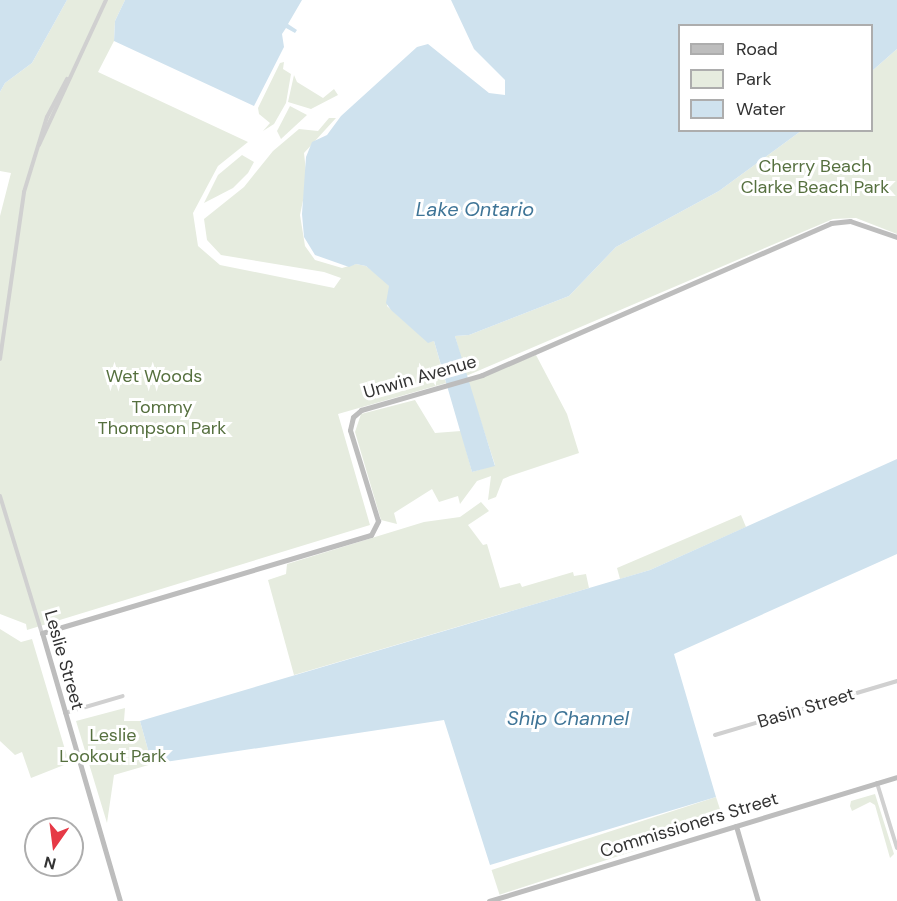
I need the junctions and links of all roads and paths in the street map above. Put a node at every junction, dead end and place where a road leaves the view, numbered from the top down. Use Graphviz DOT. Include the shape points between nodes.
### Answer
graph roads {
  1 [pos="106,0"];
  2 [pos="67,79"];
  3 [pos="39,146"];
  4 [pos="897,237"];
  5 [pos="0,359"];
  6 [pos="0,496"];
  7 [pos="42,633"];
  8 [pos="897,681"];
  9 [pos="123,696"];
  10 [pos="64,713"];
  11 [pos="715,735"];
  12 [pos="897,777"];
  13 [pos="877,783"];
  14 [pos="736,826"];
  15 [pos="897,848"];
  16 [pos="120,901"];
  17 [pos="489,901"];
  18 [pos="758,901"];
  1 -- 2 [label="street"];
  2 -- 3 [label="street" via="47,117"];
  2 -- 3 [label="street" via="55,118"];
  3 -- 5 [label="street" via="24,192"];
  4 -- 7 [label="street, Unwin Avenue" via="857,222 831,222 469,380 361,410 353,417 350,430 378,521 371,535"];
  6 -- 7 [label="street, Leslie Street"];
  7 -- 10 [label="street, Leslie Street"];
  8 -- 11 [label="street, Basin Street"];
  9 -- 10 [label="street"];
  10 -- 16 [label="street, Leslie Street"];
  12 -- 13 [label="street, Commissioners Street"];
  13 -- 14 [label="street, Commissioners Street"];
  13 -- 15 [label="street"];
  14 -- 17 [label="street, Commissioners Street"];
  14 -- 18 [label="street"];
}
